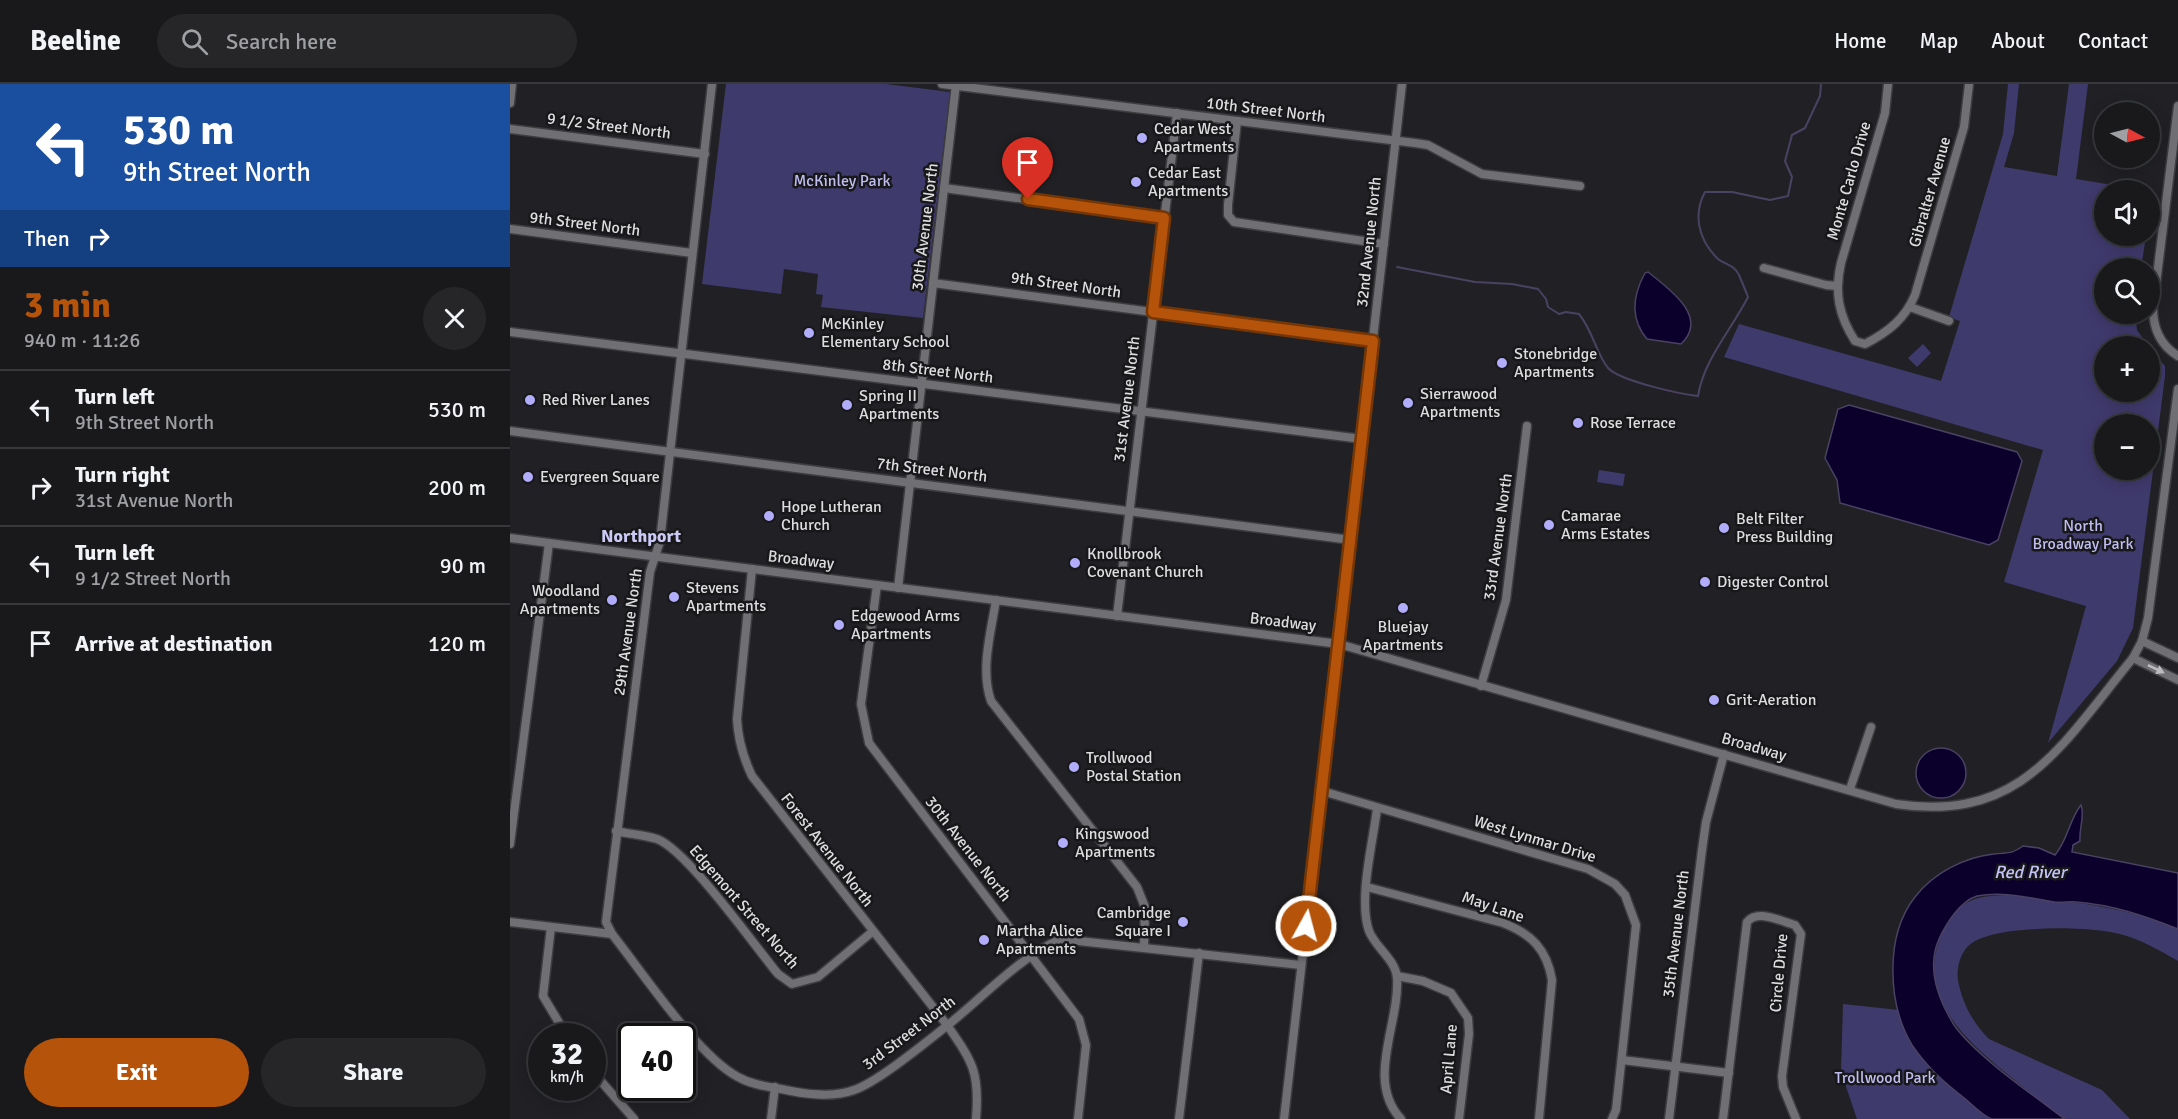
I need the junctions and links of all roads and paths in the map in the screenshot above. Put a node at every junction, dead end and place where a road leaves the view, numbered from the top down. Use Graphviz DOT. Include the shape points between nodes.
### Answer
graph roads {
  1 [pos="512,84"];
  2 [pos="712,84"];
  3 [pos="942,84"];
  4 [pos="1402,84"];
  5 [pos="1888,84"];
  6 [pos="1969,84"];
  7 [pos="956,85"];
  8 [pos="510,103"];
  9 [pos="2178,106"];
  10 [pos="1177,113"];
  11 [pos="1237,121"];
  12 [pos="510,129"];
  13 [pos="1396,141"];
  14 [pos="705,154"];
  15 [pos="1580,186"];
  16 [pos="944,188"];
  17 [pos="1164,218"];
  18 [pos="510,229"];
  19 [pos="1384,244"];
  20 [pos="692,253"];
  21 [pos="1764,268"];
  22 [pos="933,283"];
  23 [pos="1837,286"];
  24 [pos="1910,307"];
  25 [pos="1153,312"];
  26 [pos="1949,321"];
  27 [pos="510,332"];
  28 [pos="1373,341"];
  29 [pos="682,353"];
  30 [pos="2178,356"];
  31 [pos="921,385"];
  32 [pos="2178,389"];
  33 [pos="1141,410"];
  34 [pos="1527,426"];
  35 [pos="510,431"];
  36 [pos="1362,439"];
  37 [pos="670,452"];
  38 [pos="910,482"];
  39 [pos="1129,510"];
  40 [pos="510,538"];
  41 [pos="1351,540"];
  42 [pos="549,543"];
  43 [pos="655,555"];
  44 [pos="752,569"];
  45 [pos="877,585"];
  46 [pos="898,588"];
  47 [pos="996,600"];
  48 [pos="1117,616"];
  49 [pos="2142,641"];
  50 [pos="1339,644"];
  51 [pos="2133,658"];
  52 [pos="2178,658"];
  53 [pos="2178,680"];
  54 [pos="1481,686"];
  55 [pos="1871,727"];
  56 [pos="1724,754"];
  57 [pos="1850,789"];
  58 [pos="1322,791"];
  59 [pos="1377,809"];
  60 [pos="616,831"];
  61 [pos="510,844"];
  62 [pos="1367,886"];
  63 [pos="510,922"];
  64 [pos="551,927"];
  65 [pos="872,932"];
  66 [pos="612,934"];
  67 [pos="1144,947"];
  68 [pos="1198,953"];
  69 [pos="1033,956"];
  70 [pos="1301,965"];
  71 [pos="1397,976"];
  72 [pos="559,1023"];
  73 [pos="947,1025"];
  74 [pos="1622,1060"];
  75 [pos="1675,1066"];
  76 [pos="1729,1073"];
  77 [pos="606,1087"];
  78 [pos="774,1088"];
  79 [pos="634,1119"];
  80 [pos="771,1119"];
  81 [pos="976,1119"];
  82 [pos="1078,1119"];
  83 [pos="1179,1119"];
  84 [pos="1284,1119"];
  85 [pos="1401,1119"];
  86 [pos="1459,1119"];
  87 [pos="1539,1119"];
  88 [pos="1612,1119"];
  89 [pos="1669,1119"];
  90 [pos="1724,1119"];
  91 [pos="1796,1119"];
  1 -- 8 [label="street"];
  2 -- 14 [label="street, 29th Avenue North"];
  3 -- 7 [label="street, 10th Street North"];
  4 -- 13 [label="street, 32nd Avenue North"];
  5 -- 23 [label="street, Monte Carlo Drive" via="1885,113"];
  6 -- 24 [label="street, Gibralter Avenue" via="1964,127"];
  7 -- 10 [label="street, 10th Street North"];
  7 -- 16 [label="street, 30th Avenue North"];
  9 -- 30 [label="street" via="2153,308 2163,345"];
  10 -- 11 [label="street, 10th Street North"];
  10 -- 17 [label="street, 31st Avenue North"];
  11 -- 13 [label="street, 10th Street North"];
  11 -- 19 [label="street" via="1228,205 1228,215 1234,222"];
  12 -- 14 [label="street, 9 1/2 Street North"];
  13 -- 15 [label="street, 10th Street North" via="1428,145 1482,174"];
  13 -- 19 [label="street, 32nd Avenue North"];
  14 -- 20 [label="street, 29th Avenue North"];
  16 -- 17 [label="street"];
  16 -- 22 [label="street, 30th Avenue North"];
  17 -- 25 [label="street, 31st Avenue North"];
  18 -- 20 [label="street, 9th Street North"];
  19 -- 28 [label="street, 32nd Avenue North"];
  20 -- 29 [label="street, 29th Avenue North"];
  21 -- 23 [label="street"];
  22 -- 25 [label="street, 9th Street North"];
  22 -- 31 [label="street, 30th Avenue North"];
  23 -- 24 [label="street" via="1843,319 1855,341 1865,344 1897,323"];
  24 -- 26 [label="street"];
  25 -- 28 [label="street, 9th Street North"];
  25 -- 33 [label="street, 31st Avenue North"];
  27 -- 29 [label="street, 8th Street North"];
  28 -- 36 [label="street, 32nd Avenue North"];
  29 -- 31 [label="street, 8th Street North"];
  29 -- 37 [label="street, 29th Avenue North"];
  31 -- 33 [label="street, 8th Street North"];
  31 -- 38 [label="street, 30th Avenue North"];
  32 -- 49 [label="street, Broadway"];
  33 -- 36 [label="street, 8th Street North"];
  33 -- 39 [label="street, 31st Avenue North"];
  34 -- 54 [label="street, 33rd Avenue North" via="1506,600"];
  35 -- 37 [label="street, 7th Street North"];
  36 -- 41 [label="street, 32nd Avenue North"];
  37 -- 38 [label="street, 7th Street North"];
  37 -- 43 [label="street, 29th Avenue North"];
  38 -- 39 [label="street, 7th Street North"];
  38 -- 46 [label="street, 30th Avenue North"];
  39 -- 41 [label="street, 7th Street North"];
  39 -- 48 [label="street, 31st Avenue North"];
  40 -- 42 [label="street, Broadway"];
  41 -- 50 [label="street, 32nd Avenue North"];
  42 -- 43 [label="street, Broadway"];
  42 -- 61 [label="street"];
  43 -- 44 [label="street, Broadway"];
  43 -- 60 [label="street, 29th Avenue North"];
  44 -- 45 [label="street, Broadway"];
  44 -- 65 [label="street, Forest Avenue North" via="738,719 743,755 752,776"];
  45 -- 46 [label="street, Broadway"];
  45 -- 69 [label="street, 30th Avenue North" via="861,704 869,743"];
  46 -- 47 [label="street, Broadway"];
  47 -- 48 [label="street, Broadway"];
  47 -- 67 [label="street" via="987,664 986,687 991,701 1137,887 1145,907"];
  48 -- 50 [label="street, Broadway"];
  49 -- 51 [label="street, Broadway"];
  49 -- 52 [label="street"];
  50 -- 54 [label="street, Broadway"];
  50 -- 58 [label="street, 32nd Avenue North"];
  51 -- 53 [label="street, one-way"];
  51 -- 57 [label="street, Broadway" via="2044,763 2018,785 1992,798 1942,809 1920,808"];
  54 -- 56 [label="street, Broadway"];
  55 -- 57 [label="street"];
  56 -- 57 [label="street, Broadway"];
  56 -- 75 [label="street, 35th Avenue North" via="1706,822"];
  58 -- 59 [label="street, West Lynmar Drive"];
  58 -- 70 [label="street, 32nd Avenue North"];
  59 -- 62 [label="street"];
  59 -- 74 [label="street, West Lynmar Drive" via="1588,869 1615,884 1625,895 1636,925"];
  60 -- 65 [label="street, Edgemont Street North" via="658,840 673,849 693,868 778,974 792,984 818,977"];
  60 -- 66 [label="street, 29th Avenue North" via="606,922"];
  62 -- 71 [label="street" via="1365,912 1370,933"];
  62 -- 87 [label="street, May Lane" via="1503,923 1538,943 1550,966 1552,980"];
  63 -- 64 [label="street"];
  64 -- 66 [label="street"];
  64 -- 72 [label="street" via="543,996"];
  65 -- 73 [label="street, Forest Avenue North"];
  66 -- 78 [label="street, 3rd Street North" via="706,1052 737,1077"];
  67 -- 68 [label="street, 3rd Street North"];
  67 -- 69 [label="street, 3rd Street North" via="1060,939"];
  68 -- 70 [label="street, 3rd Street North"];
  68 -- 83 [label="street"];
  69 -- 73 [label="street, 3rd Street North"];
  69 -- 82 [label="street, 30th Avenue North" via="1079,1019 1085,1034"];
  70 -- 84 [label="street, 32nd Avenue North"];
  71 -- 85 [label="street" via="1385,1090"];
  71 -- 86 [label="street, April Lane" via="1423,981 1451,993 1468,1018"];
  73 -- 78 [label="street, 3rd Street North" via="853,1091 829,1095"];
  73 -- 81 [label="street, Forest Avenue North" via="974,1069 978,1083"];
  74 -- 75 [label="street"];
  74 -- 88 [label="street, West Lynmar Drive"];
  75 -- 76 [label="street"];
  75 -- 89 [label="street, 35th Avenue North"];
  76 -- 90 [label="street, Circle Drive"];
  76 -- 91 [label="street, Circle Drive" via="1747,922 1758,915 1795,925 1801,934 1782,1076"];
  77 -- 79 [label="street"];
  78 -- 80 [label="street"];
}
